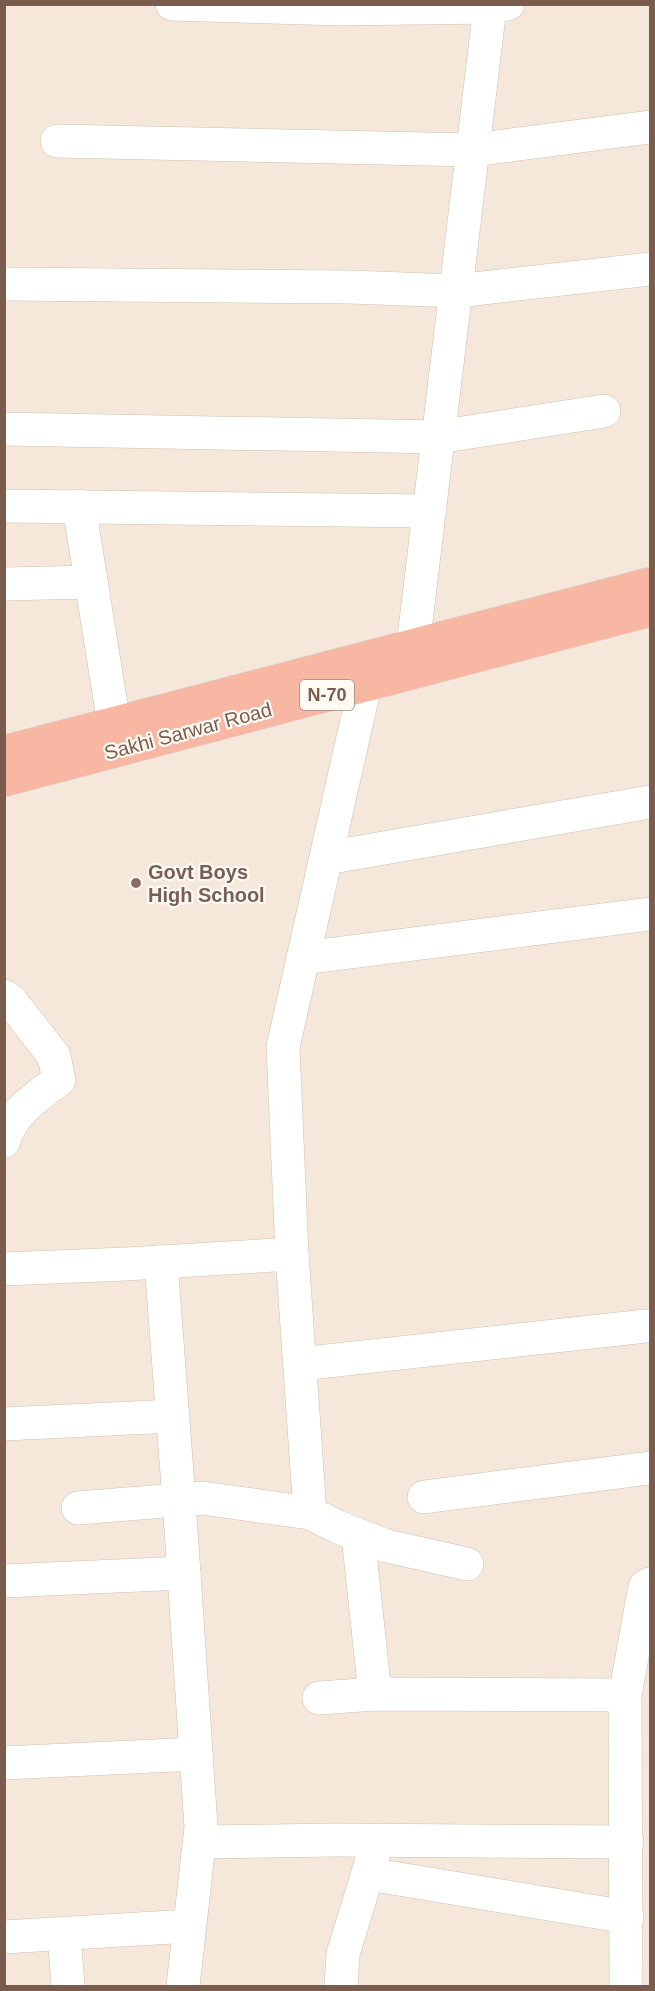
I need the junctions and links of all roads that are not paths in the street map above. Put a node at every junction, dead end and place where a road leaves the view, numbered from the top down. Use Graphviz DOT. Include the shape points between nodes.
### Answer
graph roads {
  1 [pos="172,4"];
  2 [pos="255,5"];
  3 [pos="499,6"];
  4 [pos="651,127"];
  5 [pos="57,141"];
  6 [pos="473,150"];
  7 [pos="651,269"];
  8 [pos="4,284"];
  9 [pos="457,291"];
  10 [pos="604,411"];
  11 [pos="4,429"];
  12 [pos="438,437"];
  13 [pos="4,506"];
  14 [pos="79,506"];
  15 [pos="428,511"];
  16 [pos="91,582"];
  17 [pos="4,584"];
  18 [pos="651,584"];
  19 [pos="651,610"];
  20 [pos="520,631"];
  21 [pos="413,646"];
  22 [pos="364,685"];
  23 [pos="114,724"];
  24 [pos="4,752"];
  25 [pos="4,780"];
  26 [pos="651,802"];
  27 [pos="326,858"];
  28 [pos="651,914"];
  29 [pos="303,958"];
  30 [pos="4,996"];
  31 [pos="4,1141"];
  32 [pos="292,1254"];
  33 [pos="161,1262"];
  34 [pos="4,1269"];
  35 [pos="646,1326"];
  36 [pos="300,1364"];
  37 [pos="173,1416"];
  38 [pos="4,1424"];
  39 [pos="651,1468"];
  40 [pos="424,1497"];
  41 [pos="179,1500"];
  42 [pos="78,1508"];
  43 [pos="310,1513"];
  44 [pos="358,1535"];
  45 [pos="467,1564"];
  46 [pos="184,1573"];
  47 [pos="4,1581"];
  48 [pos="651,1584"];
  49 [pos="375,1694"];
  50 [pos="625,1695"];
  51 [pos="319,1698"];
  52 [pos="196,1754"];
  53 [pos="4,1763"];
  54 [pos="378,1840"];
  55 [pos="200,1842"];
  56 [pos="634,1850"];
  57 [pos="369,1874"];
  58 [pos="627,1917"];
  59 [pos="189,1926"];
  60 [pos="64,1933"];
  61 [pos="4,1937"];
  62 [pos="68,1986"];
  63 [pos="183,1986"];
  64 [pos="341,1986"];
  65 [pos="626,1986"];
  1 -- 2 [label="street"];
  2 -- 3 [label="street" via="340,9"];
  3 -- 6 [label="street"];
  4 -- 6 [label="street"];
  5 -- 6 [label="street"];
  6 -- 9 [label="street"];
  7 -- 9 [label="street"];
  8 -- 9 [label="street"];
  9 -- 12 [label="street"];
  10 -- 12 [label="street"];
  11 -- 12 [label="street"];
  12 -- 15 [label="street"];
  13 -- 14 [label="street"];
  14 -- 15 [label="street"];
  14 -- 16 [label="street"];
  15 -- 21 [label="street"];
  16 -- 17 [label="street"];
  16 -- 23 [label="street"];
  18 -- 20 [label="highway, N-70"];
  19 -- 20 [label="highway, Sakhi Sarwar Road / N-70"];
  20 -- 21 [label="highway, N-70"];
  20 -- 22 [label="highway, Sakhi Sarwar Road / N-70"];
  21 -- 23 [label="highway, N-70"];
  22 -- 25 [label="highway, Sakhi Sarwar Road / N-70"];
  22 -- 27 [label="street"];
  23 -- 24 [label="highway, N-70"];
  26 -- 27 [label="street"];
  27 -- 29 [label="street"];
  28 -- 29 [label="street"];
  29 -- 32 [label="street" via="283,1047"];
  30 -- 31 [label="street" via="54,1056 59,1080 30,1102 7,1129"];
  32 -- 33 [label="street"];
  32 -- 36 [label="street"];
  33 -- 34 [label="street"];
  33 -- 37 [label="street"];
  35 -- 36 [label="street"];
  36 -- 43 [label="street"];
  37 -- 38 [label="street"];
  37 -- 41 [label="street"];
  39 -- 40 [label="street"];
  41 -- 42 [label="street"];
  41 -- 43 [label="street" via="202,1498"];
  41 -- 46 [label="street"];
  43 -- 44 [label="street"];
  44 -- 45 [label="street" via="387,1546"];
  44 -- 49 [label="street"];
  46 -- 47 [label="street"];
  46 -- 52 [label="street"];
  48 -- 50 [label="street" via="645,1587"];
  49 -- 50 [label="street"];
  49 -- 51 [label="street"];
  50 -- 56 [label="street"];
  52 -- 53 [label="street"];
  52 -- 55 [label="street"];
  54 -- 55 [label="street"];
  54 -- 56 [label="street"];
  54 -- 57 [label="street"];
  55 -- 59 [label="street"];
  56 -- 58 [label="street"];
  57 -- 58 [label="street"];
  57 -- 64 [label="street" via="343,1954"];
  58 -- 65 [label="street"];
  59 -- 60 [label="street"];
  59 -- 63 [label="street"];
  60 -- 61 [label="street"];
  60 -- 62 [label="street"];
}
